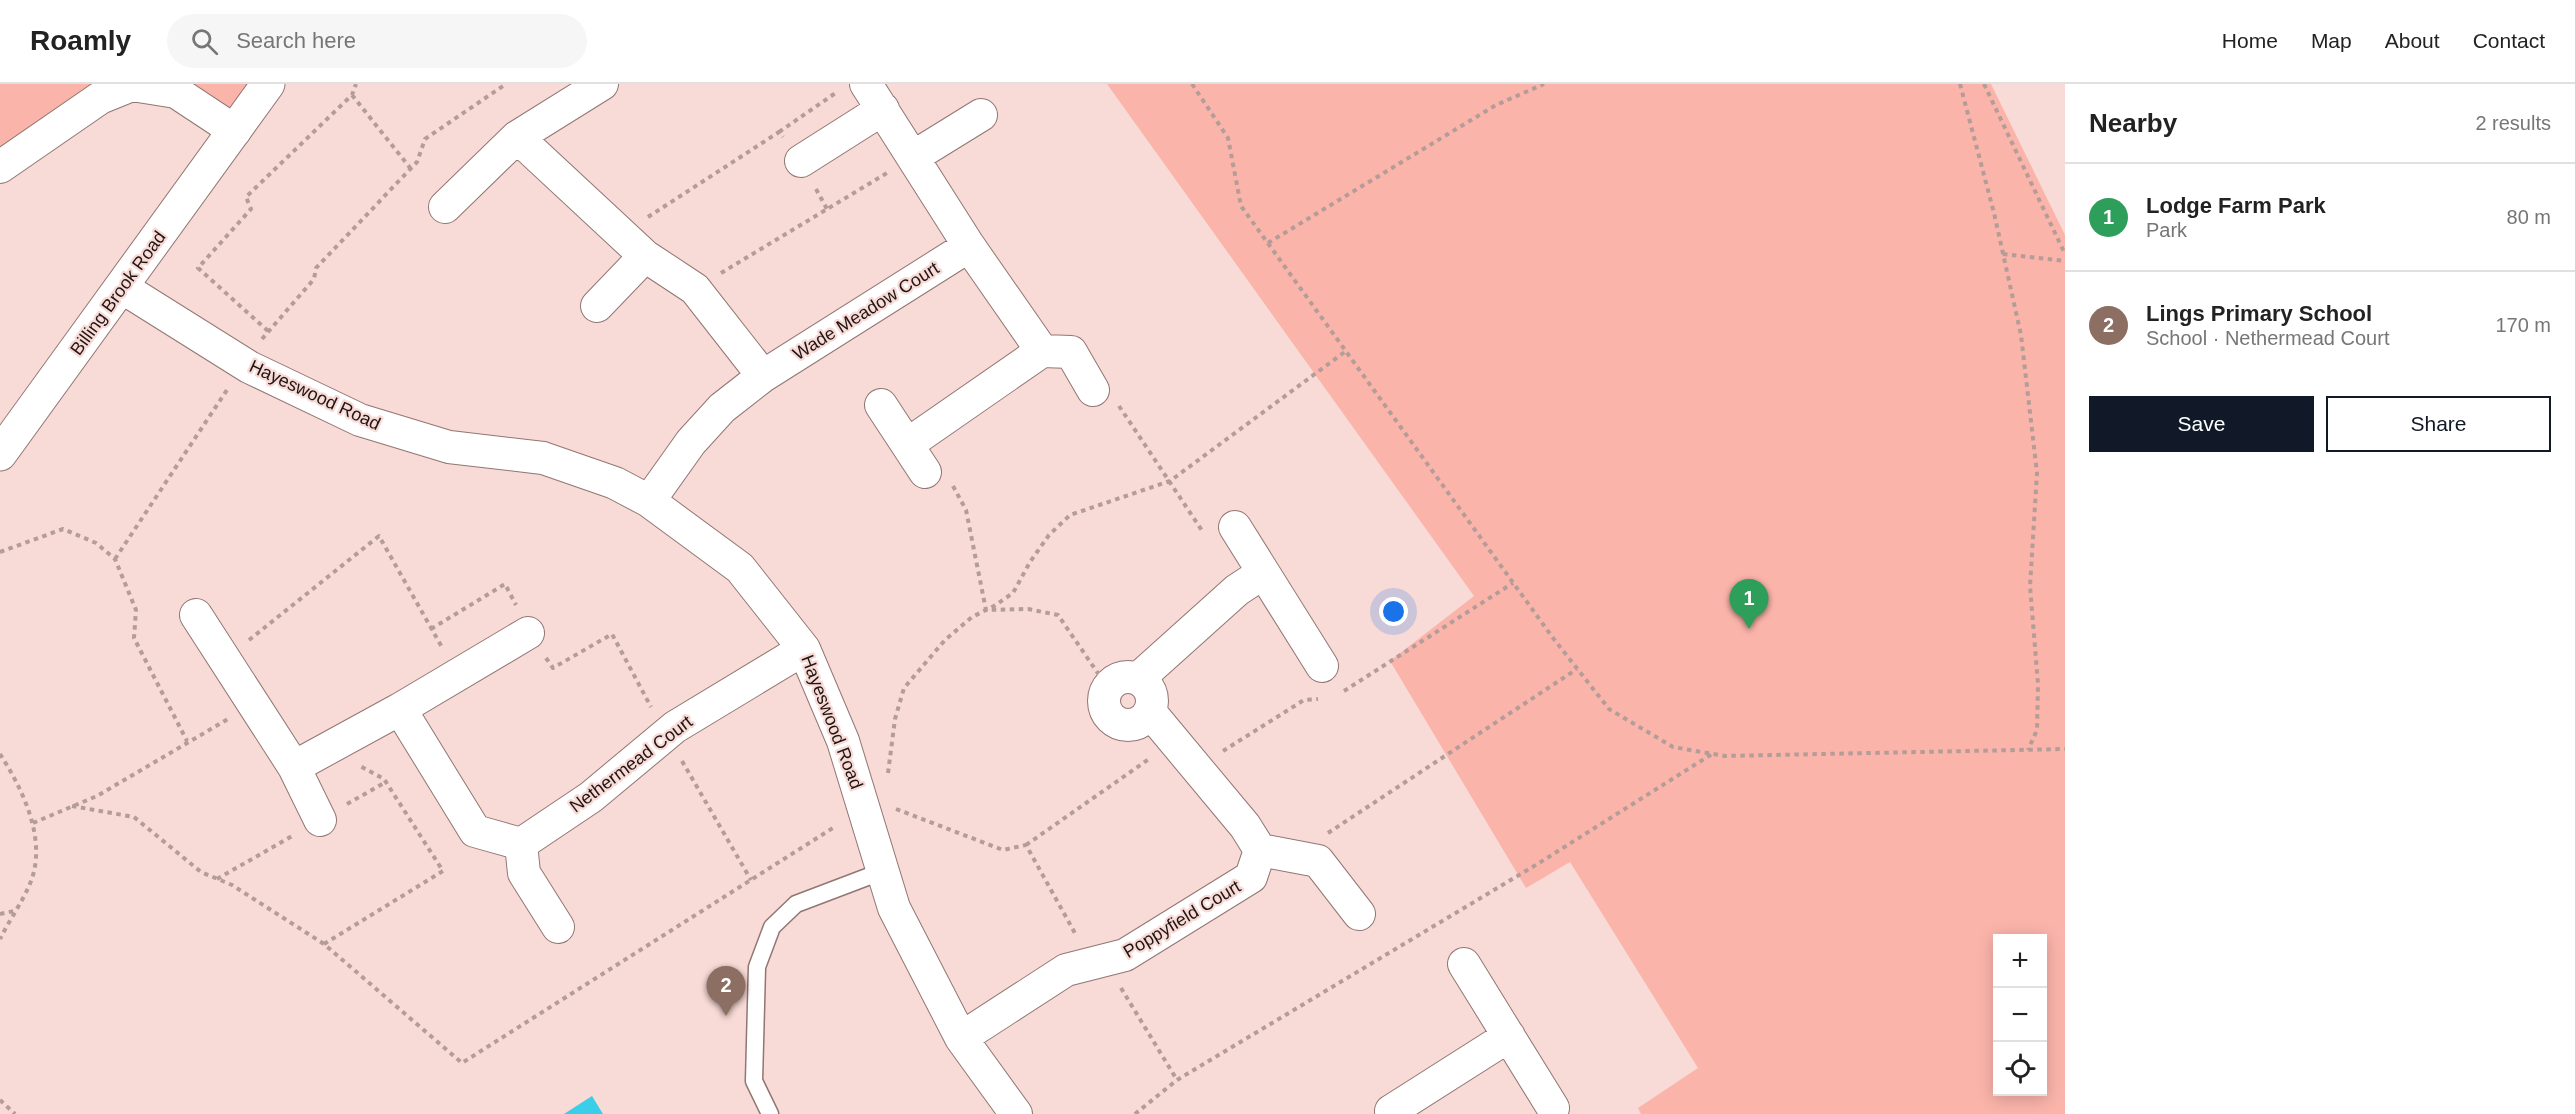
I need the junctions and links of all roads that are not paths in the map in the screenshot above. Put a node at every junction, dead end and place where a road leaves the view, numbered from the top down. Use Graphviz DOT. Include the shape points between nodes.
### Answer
graph roads {
  1 [pos="268,84"];
  2 [pos="602,84"];
  3 [pos="875,96"];
  4 [pos="981,115"];
  5 [pos="235,131"];
  6 [pos="517,137"];
  7 [pos="913,157"];
  8 [pos="801,161"];
  9 [pos="0,167"];
  10 [pos="445,207"];
  11 [pos="969,246"];
  12 [pos="645,256"];
  13 [pos="123,288"];
  14 [pos="597,306"];
  15 [pos="1042,351"];
  16 [pos="763,376"];
  17 [pos="1093,390"];
  18 [pos="881,405"];
  19 [pos="908,444"];
  20 [pos="0,454"];
  21 [pos="938,476"];
  22 [pos="649,501"];
  23 [pos="1235,527"];
  24 [pos="1263,573"];
  25 [pos="196,615"];
  26 [pos="528,633"];
  27 [pos="804,649"];
  28 [pos="1322,666"];
  29 [pos="1137,679"];
  30 [pos="400,709"];
  31 [pos="1150,712"];
  32 [pos="294,767"];
  33 [pos="320,820"];
  34 [pos="521,844"];
  35 [pos="1260,850"];
  36 [pos="883,871"];
  37 [pos="1359,914"];
  38 [pos="558,927"];
  39 [pos="1464,964"];
  40 [pos="1509,1036"];
  41 [pos="962,1038"];
  42 [pos="1553,1108"];
  43 [pos="1390,1113"];
  44 [pos="770,1114"];
  45 [pos="1016,1114"];
  1 -- 5 [label="street, Billing Brook Road"];
  2 -- 6 [label="street"];
  3 -- 7 [label="street"];
  3 -- 8 [label="street"];
  4 -- 7 [label="street"];
  5 -- 9 [label="street" via="176,92 132,85 100,99"];
  5 -- 13 [label="street, Billing Brook Road"];
  6 -- 10 [label="street"];
  6 -- 12 [label="street"];
  7 -- 11 [label="street"];
  11 -- 15 [label="street"];
  11 -- 16 [label="street, Wade Meadow Court"];
  12 -- 14 [label="street"];
  12 -- 16 [label="street" via="695,289"];
  13 -- 20 [label="street, Billing Brook Road"];
  13 -- 22 [label="street, Hayeswood Road" via="245,364 360,420 449,447 543,458 615,483"];
  15 -- 17 [label="street" via="1071,352"];
  15 -- 19 [label="street"];
  16 -- 22 [label="street, Wade Meadow Court" via="722,408 691,442"];
  18 -- 19 [label="street"];
  19 -- 21 [label="street"];
  22 -- 27 [label="street, Hayeswood Road" via="740,568"];
  23 -- 24 [label="street"];
  24 -- 28 [label="street"];
  24 -- 29 [label="street" via="1238,590"];
  25 -- 32 [label="street"];
  26 -- 30 [label="street"];
  27 -- 34 [label="street, Nethermead Court" via="675,727 591,797"];
  27 -- 36 [label="street, Hayeswood Road" via="873,807"];
  29 -- 31 [label="street" via="1152,695"];
  29 -- 31 [label="street" via="1121,678 1108,688 1103,701 1105,710 1116,722 1126,725 1142,721"];
  30 -- 32 [label="street"];
  30 -- 34 [label="street" via="475,831"];
  31 -- 35 [label="street" via="1245,826"];
  32 -- 33 [label="street"];
  34 -- 38 [label="street" via="524,873"];
  35 -- 37 [label="street" via="1318,861"];
  35 -- 41 [label="street, Poppyfield Court" via="1251,877 1125,955 1066,970"];
  36 -- 41 [label="street, Hayeswood Road" via="894,908"];
  36 -- 44 [label="lane" via="796,904 772,927 757,967 754,1081"];
  39 -- 40 [label="street"];
  40 -- 42 [label="street"];
  40 -- 43 [label="street"];
  41 -- 45 [label="street, Hayeswood Road"];
}
